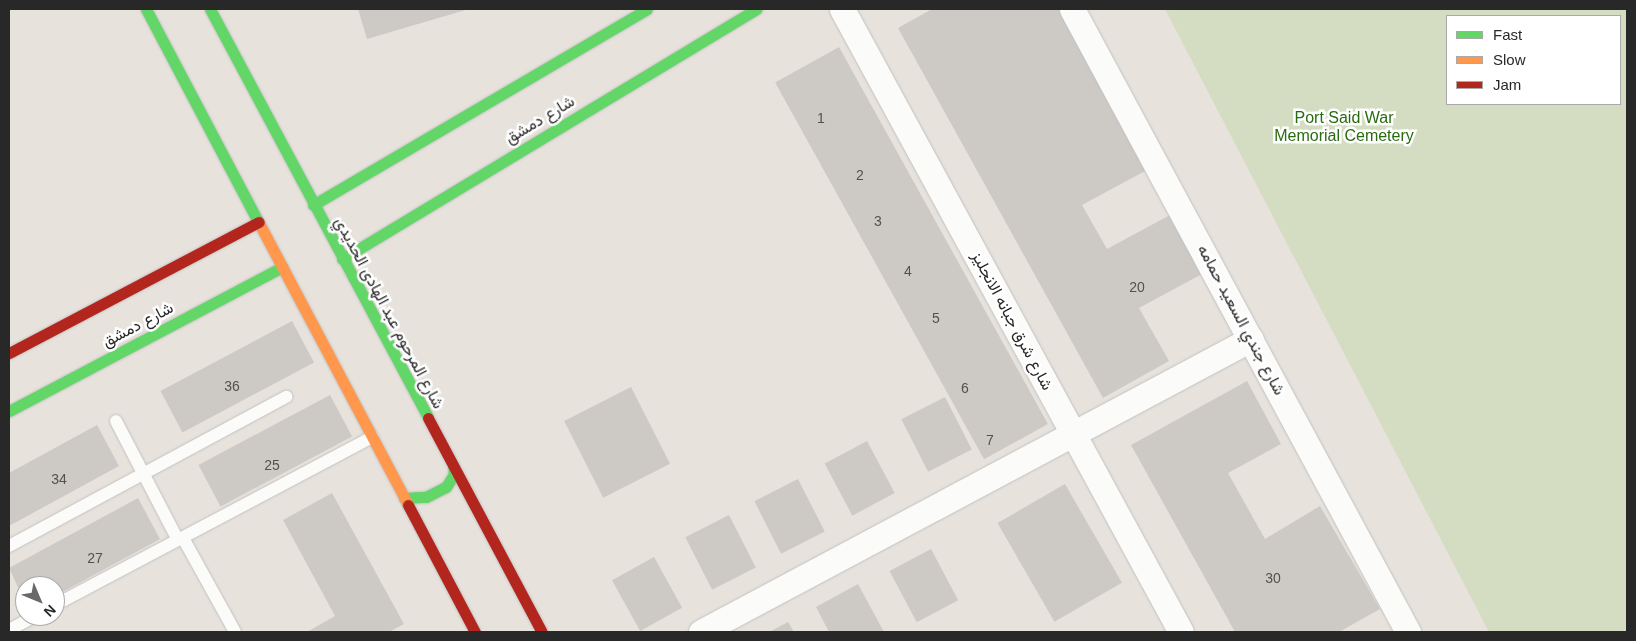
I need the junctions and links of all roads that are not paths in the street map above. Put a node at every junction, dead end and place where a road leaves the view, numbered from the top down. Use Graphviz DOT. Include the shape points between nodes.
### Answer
graph roads {
  1 [pos="146,9"];
  2 [pos="210,9"];
  3 [pos="647,9"];
  4 [pos="756,9"];
  5 [pos="842,9"];
  6 [pos="1072,9"];
  7 [pos="313,205"];
  8 [pos="259,222"];
  9 [pos="342,259"];
  10 [pos="282,267"];
  11 [pos="1251,339"];
  12 [pos="9,353"];
  13 [pos="286,397"];
  14 [pos="9,411"];
  15 [pos="116,421"];
  16 [pos="1073,434"];
  17 [pos="372,437"];
  18 [pos="452,465"];
  19 [pos="143,473"];
  20 [pos="404,498"];
  21 [pos="180,539"];
  22 [pos="9,546"];
  23 [pos="65,600"];
  24 [pos="235,632"];
  25 [pos="475,632"];
  26 [pos="542,632"];
  27 [pos="701,632"];
  28 [pos="1181,632"];
  29 [pos="1407,632"];
  1 -- 8 [label="street"];
  2 -- 7 [label="street, شارع المرحوم عبد الهادى الحديدي"];
  3 -- 7 [label="street"];
  4 -- 9 [label="street, شارع دمشق"];
  5 -- 16 [label="street, شارع شرق جبانه الانجليز"];
  6 -- 11 [label="street, شارع جندي السعيد حمامه"];
  7 -- 9 [label="street, شارع المرحوم عبد الهادى الحديدي"];
  8 -- 10 [label="street"];
  8 -- 12 [label="street"];
  9 -- 18 [label="street, شارع المرحوم عبد الهادى الحديدي"];
  10 -- 14 [label="street, شارع دمشق"];
  10 -- 17 [label="street"];
  11 -- 16 [label="street"];
  11 -- 29 [label="street, شارع جندي السعيد حمامه"];
  13 -- 19 [label="lane"];
  15 -- 19 [label="lane"];
  16 -- 27 [label="street"];
  16 -- 28 [label="street, شارع شرق جبانه الانجليز"];
  17 -- 20 [label="street"];
  17 -- 21 [label="lane"];
  18 -- 20 [label="street" via="454,474 446,487 426,497"];
  18 -- 26 [label="street, شارع المرحوم عبد الهادى الحديدي"];
  19 -- 21 [label="lane"];
  19 -- 22 [label="lane"];
  20 -- 25 [label="street"];
  21 -- 23 [label="lane"];
  21 -- 24 [label="lane"];
}
